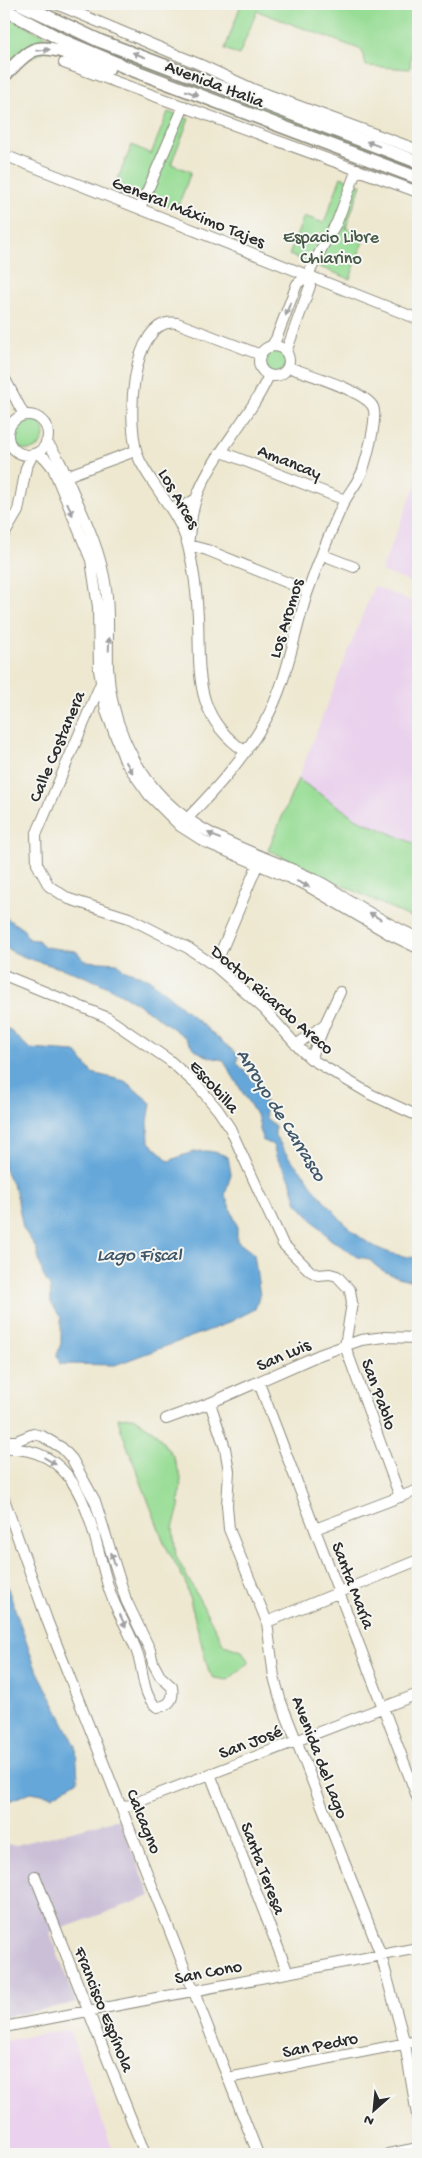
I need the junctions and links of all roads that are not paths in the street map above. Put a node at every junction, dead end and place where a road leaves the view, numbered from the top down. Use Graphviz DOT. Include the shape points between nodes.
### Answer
graph roads {
  1 [pos="22,4"];
  2 [pos="38,4"];
  3 [pos="56,4"];
  4 [pos="4,9"];
  5 [pos="46,17"];
  6 [pos="64,63"];
  7 [pos="130,69"];
  8 [pos="4,76"];
  9 [pos="223,82"];
  10 [pos="184,106"];
  11 [pos="418,150"];
  12 [pos="4,155"];
  13 [pos="418,162"];
  14 [pos="357,169"];
  15 [pos="418,178"];
  16 [pos="418,192"];
  17 [pos="140,208"];
  18 [pos="308,275"];
  19 [pos="418,319"];
  20 [pos="271,347"];
  21 [pos="286,352"];
  22 [pos="261,355"];
  23 [pos="288,367"];
  24 [pos="269,375"];
  25 [pos="4,377"];
  26 [pos="24,415"];
  27 [pos="46,442"];
  28 [pos="135,451"];
  29 [pos="222,452"];
  30 [pos="19,453"];
  31 [pos="34,454"];
  32 [pos="26,468"];
  33 [pos="62,478"];
  34 [pos="196,499"];
  35 [pos="345,500"];
  36 [pos="171,508"];
  37 [pos="4,535"];
  38 [pos="188,545"];
  39 [pos="323,555"];
  40 [pos="354,568"];
  41 [pos="308,590"];
  42 [pos="105,683"];
  43 [pos="246,752"];
  44 [pos="184,822"];
  45 [pos="259,861"];
  46 [pos="49,886"];
  47 [pos="418,938"];
  48 [pos="418,948"];
  49 [pos="215,966"];
  50 [pos="4,975"];
  51 [pos="340,992"];
  52 [pos="324,1024"];
  53 [pos="296,1044"];
  54 [pos="311,1059"];
  55 [pos="418,1116"];
  56 [pos="347,1331"];
  57 [pos="418,1338"];
  58 [pos="345,1346"];
  59 [pos="259,1383"];
  60 [pos="210,1403"];
  61 [pos="166,1419"];
  62 [pos="4,1441"];
  63 [pos="4,1449"];
  64 [pos="418,1490"];
  65 [pos="400,1496"];
  66 [pos="4,1499"];
  67 [pos="95,1501"];
  68 [pos="85,1505"];
  69 [pos="315,1529"];
  70 [pos="418,1560"];
  71 [pos="339,1592"];
  72 [pos="126,1600"];
  73 [pos="114,1604"];
  74 [pos="267,1622"];
  75 [pos="418,1694"];
  76 [pos="383,1708"];
  77 [pos="297,1741"];
  78 [pos="210,1774"];
  79 [pos="418,1798"];
  80 [pos="122,1808"];
  81 [pos="35,1876"];
  82 [pos="418,1948"];
  83 [pos="381,1955"];
  84 [pos="288,1973"];
  85 [pos="193,1991"];
  86 [pos="88,2011"];
  87 [pos="4,2027"];
  88 [pos="418,2041"];
  89 [pos="405,2044"];
  90 [pos="228,2078"];
  91 [pos="418,2121"];
  92 [pos="418,2148"];
  93 [pos="145,2154"];
  94 [pos="258,2154"];
  95 [pos="388,2154"];
  1 -- 5 [label="main road, Avenida Italia"];
  2 -- 5 [label="main road"];
  3 -- 9 [label="street, Avenida Italia" via="201,64"];
  4 -- 7 [label="main road, Avenida Italia" via="64,41"];
  9 -- 5 [label="main road, Avenida Italia, one-way" via="100,41"];
  6 -- 10 [label="street, Avenida Italia"];
  8 -- 7 [label="main road, one-way" via="27,54 39,48 58,50 116,71"];
  7 -- 15 [label="main road, Avenida Italia, one-way"];
  9 -- 11 [label="street, Avenida Italia"];
  13 -- 9 [label="main road, Avenida Italia, one-way"];
  10 -- 14 [label="street, Avenida Italia"];
  10 -- 17 [label="street"];
  12 -- 17 [label="street, General Máximo Tajes"];
  14 -- 16 [label="street, Avenida Italia"];
  14 -- 18 [label="street" via="338,222"];
  17 -- 18 [label="street, General Máximo Tajes"];
  18 -- 19 [label="street, General Máximo Tajes"];
  18 -- 20 [label="street, one-way" via="297,284"];
  18 -- 21 [label="street" via="310,286"];
  20 -- 21 [label="street" via="279,347"];
  20 -- 22 [label="street"];
  21 -- 23 [label="street"];
  22 -- 24 [label="street" via="261,367"];
  22 -- 28 [label="street, Los Arces" via="173,322 152,331 139,362 131,411"];
  23 -- 24 [label="street" via="281,375"];
  23 -- 35 [label="street, Los Aromos" via="356,393 368,400 372,407 374,416 366,457 359,480"];
  24 -- 29 [label="street" via="247,417"];
  25 -- 26 [label="street"];
  26 -- 27 [label="street" via="34,416 45,424"];
  26 -- 30 [label="street" via="12,422 8,430 11,445"];
  27 -- 31 [label="street"];
  27 -- 33 [label="street" via="59,459"];
  28 -- 33 [label="street"];
  28 -- 36 [label="street, Los Arces"];
  29 -- 34 [label="street" via="210,468"];
  29 -- 35 [label="street, Amancay"];
  30 -- 31 [label="street"];
  30 -- 32 [label="street"];
  31 -- 32 [label="street"];
  31 -- 33 [label="street" via="49,461"];
  32 -- 37 [label="street" via="18,511"];
  33 -- 42 [label="street" via="92,566"];
  34 -- 36 [label="street" via="184,506"];
  34 -- 38 [label="street"];
  35 -- 39 [label="street, Los Aromos"];
  36 -- 38 [label="street, Los Arces"];
  38 -- 41 [label="street"];
  38 -- 43 [label="street, Los Arces" via="196,591 201,687 205,703 237,746"];
  39 -- 40 [label="street"];
  39 -- 41 [label="street, Los Aromos"];
  41 -- 43 [label="street, Los Aromos" via="284,678 265,722"];
  42 -- 44 [label="street" via="106,711 125,761 149,796"];
  42 -- 46 [label="street, Calle Costanera" via="36,835 37,864"];
  43 -- 44 [label="street, Los Aromos" via="230,774"];
  44 -- 45 [label="street" via="205,842"];
  47 -- 45 [label="street, one-way" via="320,882"];
  45 -- 48 [label="street, one-way"];
  45 -- 49 [label="street"];
  46 -- 49 [label="street, Doctor Ricardo Areco" via="69,899 137,922"];
  49 -- 53 [label="street, Doctor Ricardo Areco" via="264,1009"];
  50 -- 56 [label="street, Escobilla" via="106,1017 168,1060 198,1086 230,1128 283,1244 310,1271 337,1276 350,1290 352,1303"];
  51 -- 52 [label="street"];
  52 -- 53 [label="street"];
  52 -- 54 [label="street"];
  53 -- 54 [label="street, Doctor Ricardo Areco"];
  54 -- 55 [label="street, Doctor Ricardo Areco" via="372,1095"];
  56 -- 58 [label="street, San Pablo"];
  57 -- 58 [label="street, San Luis" via="385,1337"];
  58 -- 59 [label="street, San Luis"];
  58 -- 65 [label="street, San Pablo"];
  59 -- 60 [label="street, San Luis"];
  59 -- 69 [label="street, Santa María"];
  60 -- 61 [label="street, San Luis"];
  60 -- 74 [label="street, Avenida del Lago" via="229,1471 229,1530"];
  62 -- 67 [label="street" via="16,1441 33,1434 52,1441 72,1459"];
  63 -- 68 [label="street, one-way" via="34,1452 62,1468"];
  64 -- 65 [label="street"];
  65 -- 69 [label="street"];
  66 -- 80 [label="street, Calcagno" via="47,1620"];
  67 -- 68 [label="street"];
  72 -- 67 [label="street, one-way"];
  68 -- 73 [label="street"];
  69 -- 71 [label="street, Santa María"];
  70 -- 71 [label="street"];
  71 -- 74 [label="street"];
  71 -- 76 [label="street, Santa María"];
  72 -- 73 [label="street"];
  73 -- 72 [label="street, one-way" via="138,1653 147,1695 157,1707 164,1706 172,1699 172,1687 156,1671 150,1650"];
  74 -- 77 [label="street, Avenida del Lago" via="274,1677"];
  75 -- 76 [label="street, San José"];
  76 -- 77 [label="street, San José"];
  76 -- 79 [label="street, Santa María"];
  77 -- 78 [label="street, San José"];
  77 -- 83 [label="street, Avenida del Lago"];
  78 -- 80 [label="street, San José"];
  78 -- 84 [label="street, Santa Teresa"];
  80 -- 85 [label="street, Calcagno"];
  81 -- 86 [label="street, Francisco Espínola"];
  82 -- 83 [label="street, San Cono"];
  83 -- 84 [label="street, San Cono"];
  83 -- 89 [label="street, Avenida del Lago"];
  84 -- 85 [label="street, San Cono"];
  85 -- 86 [label="street, San Cono"];
  85 -- 90 [label="street, Calcagno"];
  86 -- 87 [label="street, San Cono"];
  86 -- 93 [label="street, Francisco Espínola"];
  88 -- 89 [label="street, San Pedro"];
  89 -- 90 [label="street, San Pedro"];
  89 -- 91 [label="street, Avenida del Lago"];
  90 -- 94 [label="street, Calcagno"];
  92 -- 95 [label="street"];
}
